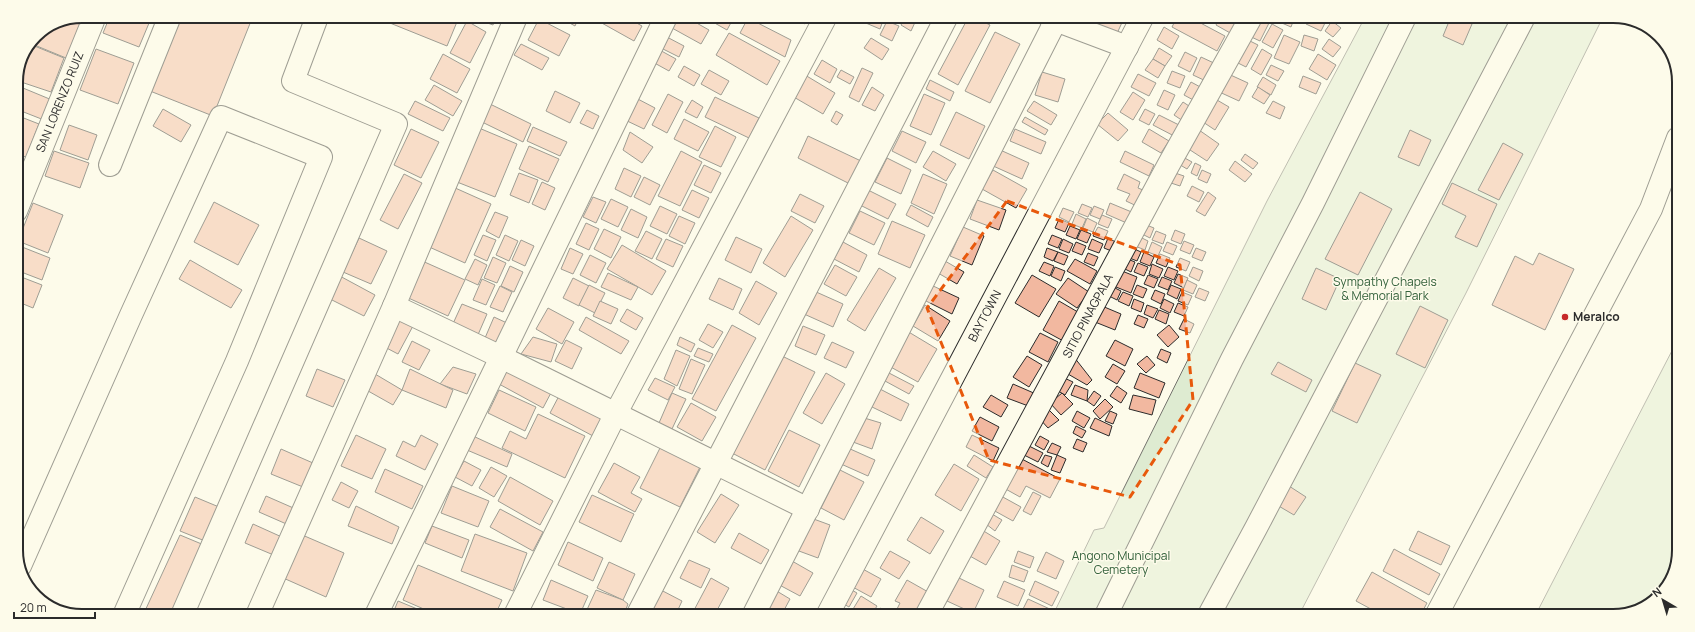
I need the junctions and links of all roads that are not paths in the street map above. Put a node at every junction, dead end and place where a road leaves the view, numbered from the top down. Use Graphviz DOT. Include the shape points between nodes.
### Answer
graph roads {
  1 [pos="92,23"];
  2 [pos="167,23"];
  3 [pos="314,23"];
  4 [pos="513,23"];
  5 [pos="663,23"];
  6 [pos="822,23"];
  7 [pos="943,23"];
  8 [pos="1051,23"];
  9 [pos="1064,23"];
  10 [pos="1139,23"];
  11 [pos="1248,23"];
  12 [pos="1402,23"];
  13 [pos="1521,23"];
  14 [pos="1127,47"];
  15 [pos="1672,154"];
  16 [pos="110,165"];
  17 [pos="23,194"];
  18 [pos="394,306"];
  19 [pos="501,357"];
  20 [pos="616,413"];
  21 [pos="716,463"];
  22 [pos="808,509"];
  23 [pos="24,558"];
  24 [pos="128,609"];
  25 [pos="185,609"];
  26 [pos="260,609"];
  27 [pos="379,609"];
  28 [pos="518,609"];
  29 [pos="641,609"];
  30 [pos="757,609"];
  31 [pos="831,609"];
  32 [pos="930,609"];
  33 [pos="1109,609"];
  34 [pos="1212,609"];
  35 [pos="1440,609"];
  1 -- 17 [label="street, SAN LORENZO RUIZ"];
  2 -- 16 [label="street"];
  3 -- 25 [label="street" via="293,81 396,124"];
  4 -- 18 [label="street"];
  5 -- 19 [label="street"];
  6 -- 20 [label="street"];
  7 -- 21 [label="street"];
  8 -- 22 [label="street"];
  9 -- 14 [label="street"];
  10 -- 14 [label="street, BAYTOWN"];
  11 -- 32 [label="street, SITIO PINAGPALA"];
  12 -- 33 [label="street"];
  13 -- 34 [label="street"];
  14 -- 31 [label="street, BAYTOWN"];
  15 -- 35 [label="street" via="1651,209"];
  18 -- 19 [label="street"];
  18 -- 26 [label="street"];
  19 -- 20 [label="street"];
  19 -- 27 [label="street"];
  20 -- 21 [label="street"];
  20 -- 28 [label="street"];
  21 -- 22 [label="street"];
  21 -- 29 [label="street"];
  22 -- 30 [label="street"];
  23 -- 24 [label="street" via="127,322 221,117 321,157 237,361"];
}
